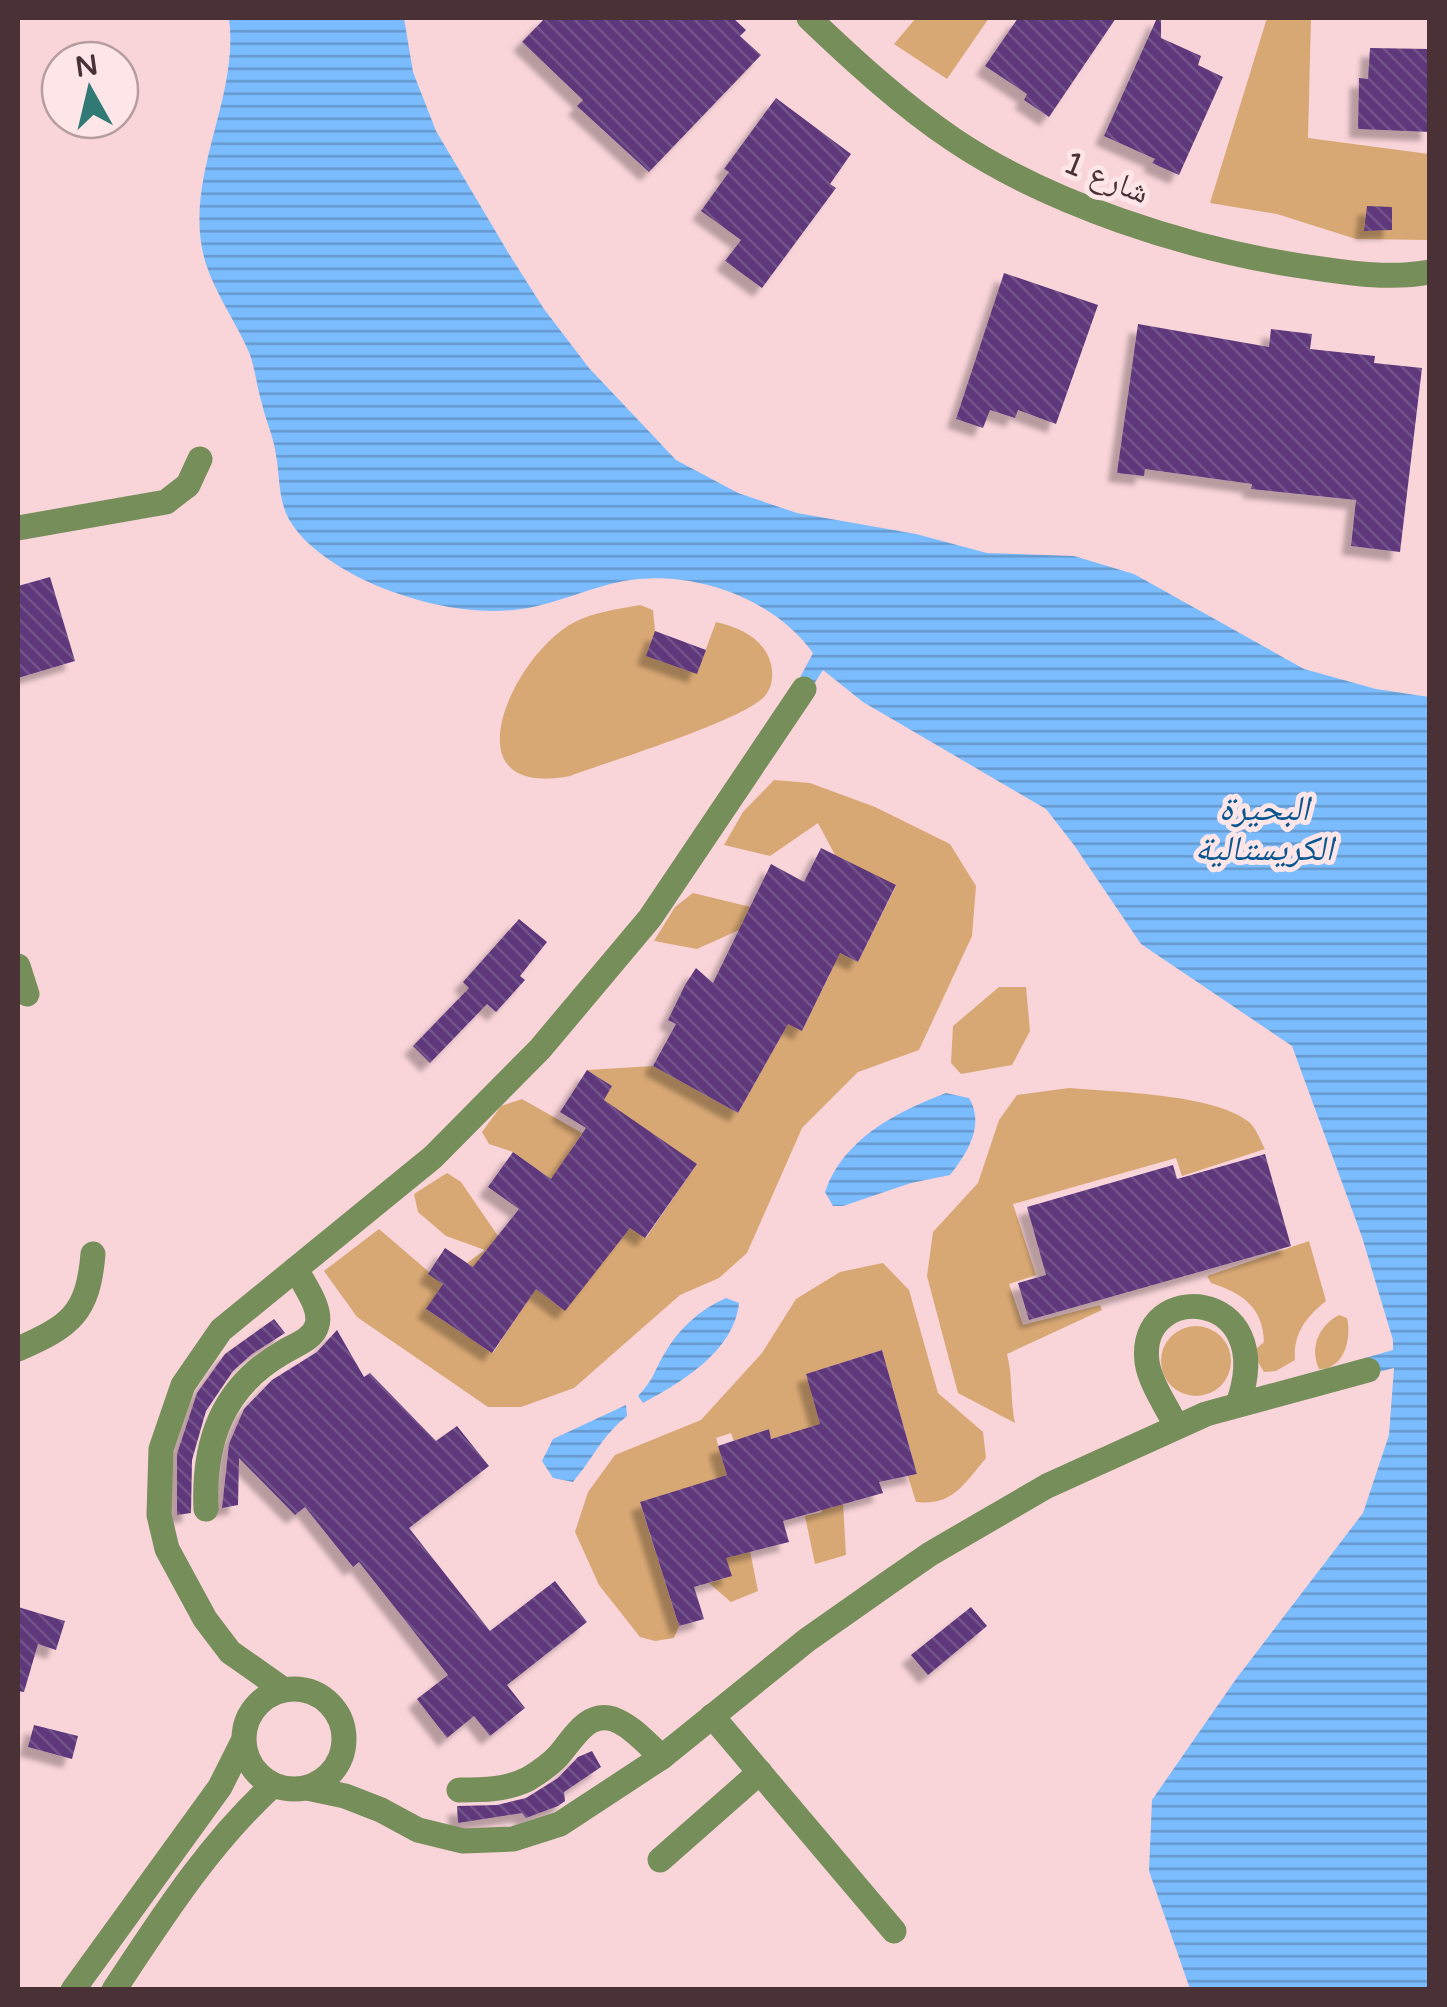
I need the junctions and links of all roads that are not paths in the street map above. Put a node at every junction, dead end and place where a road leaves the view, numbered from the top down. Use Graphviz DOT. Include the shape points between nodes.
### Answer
graph roads {
  1 [pos="809,18"];
  2 [pos="1430,272"];
  3 [pos="200,459"];
  4 [pos="18,528"];
  5 [pos="804,689"];
  6 [pos="18,966"];
  7 [pos="27,994"];
  8 [pos="93,1254"];
  9 [pos="296,1270"];
  10 [pos="18,1349"];
  11 [pos="1368,1370"];
  12 [pos="1238,1404"];
  13 [pos="1176,1426"];
  14 [pos="206,1509"];
  15 [pos="230,1652"];
  16 [pos="284,1690"];
  17 [pos="250,1716"];
  18 [pos="712,1716"];
  19 [pos="243,1741"];
  20 [pos="342,1757"];
  21 [pos="662,1757"];
  22 [pos="760,1772"];
  23 [pos="273,1785"];
  24 [pos="307,1788"];
  25 [pos="459,1790"];
  26 [pos="381,1810"];
  27 [pos="660,1860"];
  28 [pos="894,1931"];
  29 [pos="74,1990"];
  30 [pos="114,1990"];
  1 -- 2 [label="street, شارع 1" via="955,141 1127,222 1249,258 1356,274"];
  3 -- 4 [label="street" via="188,485 166,502"];
  5 -- 9 [label="street" via="650,918 540,1049 434,1157"];
  6 -- 7 [label="street"];
  8 -- 10 [label="street" via="90,1286 75,1315"];
  9 -- 14 [label="street" via="318,1322 306,1339 256,1369 226,1404 209,1448"];
  9 -- 15 [label="street" via="221,1330 183,1385 162,1448 158,1515 167,1549"];
  11 -- 12 [label="street"];
  12 -- 13 [label="street"];
  12 -- 13 [label="street" via="1246,1359 1229,1318 1196,1305 1179,1308 1163,1317 1147,1348 1148,1366"];
  13 -- 18 [label="street" via="1047,1486 930,1554"];
  15 -- 16 [label="street"];
  15 -- 17 [label="street"];
  16 -- 17 [label="street" via="267,1696"];
  16 -- 20 [label="street" via="302,1690 332,1707 341,1722"];
  17 -- 19 [label="street"];
  18 -- 21 [label="street"];
  18 -- 22 [label="street"];
  19 -- 23 [label="street" via="247,1759"];
  19 -- 29 [label="street" via="220,1787"];
  20 -- 24 [label="street"];
  20 -- 26 [label="street"];
  21 -- 25 [label="street" via="622,1724 597,1718 527,1779 494,1790"];
  21 -- 26 [label="street" via="560,1824 512,1839 440,1837"];
  22 -- 27 [label="street"];
  22 -- 28 [label="street"];
  23 -- 24 [label="street"];
  23 -- 30 [label="street" via="211,1848"];
  24 -- 26 [label="street"];
}
